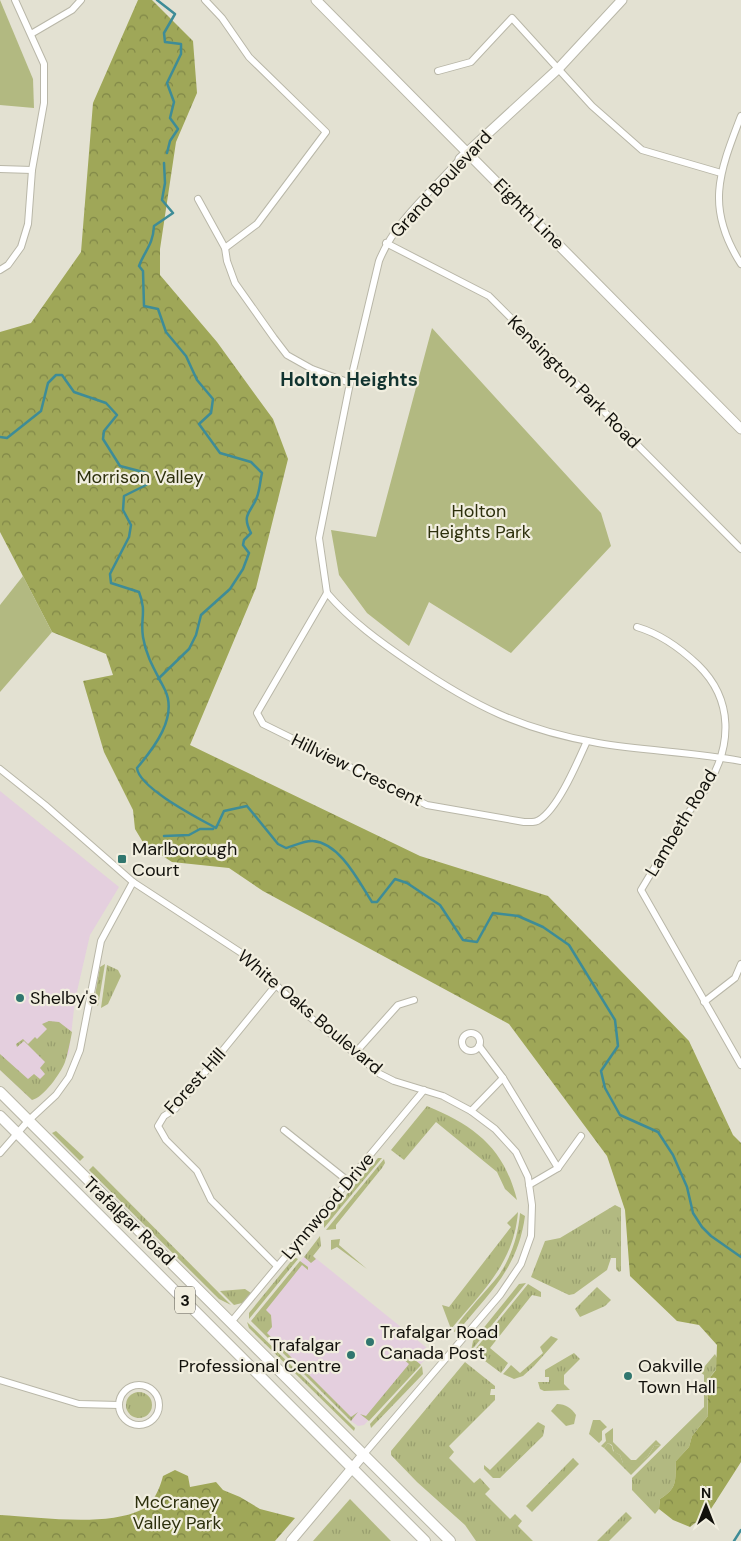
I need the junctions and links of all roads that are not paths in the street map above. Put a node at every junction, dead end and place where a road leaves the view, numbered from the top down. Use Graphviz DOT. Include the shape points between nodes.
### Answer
graph roads {
  1 [pos="15,0"];
  2 [pos="81,0"];
  3 [pos="205,0"];
  4 [pos="316,0"];
  5 [pos="622,0"];
  6 [pos="31,34"];
  7 [pos="559,68"];
  8 [pos="438,71"];
  9 [pos="741,116"];
  10 [pos="467,152"];
  11 [pos="460,159"];
  12 [pos="0,169"];
  13 [pos="32,170"];
  14 [pos="721,173"];
  15 [pos="198,199"];
  16 [pos="386,243"];
  17 [pos="225,248"];
  18 [pos="741,264"];
  19 [pos="0,270"];
  20 [pos="350,383"];
  21 [pos="741,429"];
  22 [pos="741,549"];
  23 [pos="327,593"];
  24 [pos="637,627"];
  25 [pos="587,741"];
  26 [pos="720,756"];
  27 [pos="741,761"];
  28 [pos="0,769"];
  29 [pos="133,882"];
  30 [pos="741,964"];
  31 [pos="276,985"];
  32 [pos="414,1000"];
  33 [pos="704,1002"];
  34 [pos="479,1046"];
  35 [pos="355,1053"];
  36 [pos="741,1065"];
  37 [pos="503,1078"];
  38 [pos="424,1090"];
  39 [pos="0,1092"];
  40 [pos="472,1111"];
  41 [pos="0,1116"];
  42 [pos="28,1121"];
  43 [pos="284,1130"];
  44 [pos="17,1133"];
  45 [pos="581,1136"];
  46 [pos="0,1153"];
  47 [pos="558,1168"];
  48 [pos="348,1181"];
  49 [pos="529,1185"];
  50 [pos="277,1266"];
  51 [pos="232,1321"];
  52 [pos="0,1380"];
  53 [pos="119,1405"];
  54 [pos="364,1454"];
  55 [pos="353,1468"];
  56 [pos="291,1541"];
  57 [pos="425,1541"];
  58 [pos="450,1541"];
  1 -- 6 [label="street"];
  2 -- 6 [label="street" via="72,10"];
  3 -- 17 [label="street" via="249,57 326,132 257,224"];
  4 -- 10 [label="street, Eighth Line"];
  5 -- 7 [label="street, Grand Boulevard"];
  6 -- 13 [label="street" via="44,64 44,104"];
  7 -- 8 [label="street" via="512,18 471,62"];
  7 -- 10 [label="street, Grand Boulevard"];
  7 -- 14 [label="street" via="592,106 642,150"];
  9 -- 14 [label="street"];
  10 -- 11 [label="street, Grand Boulevard"];
  10 -- 21 [label="street, Eighth Line"];
  11 -- 16 [label="street, Grand Boulevard"];
  12 -- 13 [label="street"];
  13 -- 19 [label="street" via="28,224 21,247 8,265"];
  14 -- 18 [label="street" via="718,203 722,225 729,246"];
  15 -- 17 [label="street"];
  16 -- 20 [label="street, Grand Boulevard"];
  16 -- 22 [label="street, Kensington Park Road" via="489,296"];
  17 -- 20 [label="street" via="236,283 287,355 312,369"];
  20 -- 23 [label="street, Grand Boulevard" via="319,538"];
  23 -- 25 [label="street" via="345,614 375,639 451,691 490,712 528,727"];
  23 -- 25 [label="street, Hillview Crescent" via="257,713 262,724 427,805 524,822 538,822 545,816 573,774"];
  24 -- 26 [label="street, Lambeth Road" via="656,632 687,654 710,679 725,709 726,742"];
  25 -- 26 [label="street" via="706,757"];
  26 -- 27 [label="street"];
  26 -- 33 [label="street, Lambeth Road" via="707,787 688,812 641,890"];
  28 -- 29 [label="street, White Oaks Boulevard"];
  29 -- 31 [label="street, White Oaks Boulevard" via="243,954"];
  29 -- 42 [label="street" via="101,941 76,1064 56,1095"];
  30 -- 33 [label="street" via="735,978"];
  31 -- 35 [label="street, White Oaks Boulevard"];
  31 -- 50 [label="street, Forest Hill" via="158,1126 166,1140 197,1171 211,1200"];
  32 -- 35 [label="street" via="398,1005"];
  33 -- 36 [label="street, Lambeth Road"];
  34 -- 37 [label="street"];
  35 -- 38 [label="street, White Oaks Boulevard" via="387,1077"];
  37 -- 40 [label="street"];
  37 -- 47 [label="street"];
  38 -- 40 [label="street, White Oaks Boulevard"];
  38 -- 48 [label="street, Lynnwood Drive"];
  39 -- 42 [label="main road, Trafalgar Road / 3"];
  40 -- 49 [label="street, White Oaks Boulevard" via="506,1140 522,1165"];
  41 -- 44 [label="main road, Trafalgar Road / 3"];
  42 -- 44 [label="street"];
  42 -- 51 [label="main road, Trafalgar Road / 3"];
  43 -- 48 [label="street"];
  44 -- 46 [label="street"];
  44 -- 55 [label="main road, Trafalgar Road / 3"];
  45 -- 47 [label="street"];
  47 -- 49 [label="street"];
  48 -- 50 [label="street, Lynnwood Drive"];
  49 -- 54 [label="street, White Oaks Boulevard" via="531,1236 516,1272"];
  50 -- 51 [label="street, Lynnwood Drive"];
  51 -- 54 [label="main road, Trafalgar Road / 3"];
  52 -- 53 [label="street" via="79,1404 98,1407"];
  53 -- 53 [label="street" via="126,1420 138,1425 154,1418 159,1404 153,1391 138,1385 123,1393"];
  54 -- 55 [label="street, White Oaks Boulevard"];
  54 -- 58 [label="main road, Trafalgar Road / 3"];
  55 -- 56 [label="street, White Oaks Boulevard"];
  55 -- 57 [label="main road, Trafalgar Road / 3"];
}
